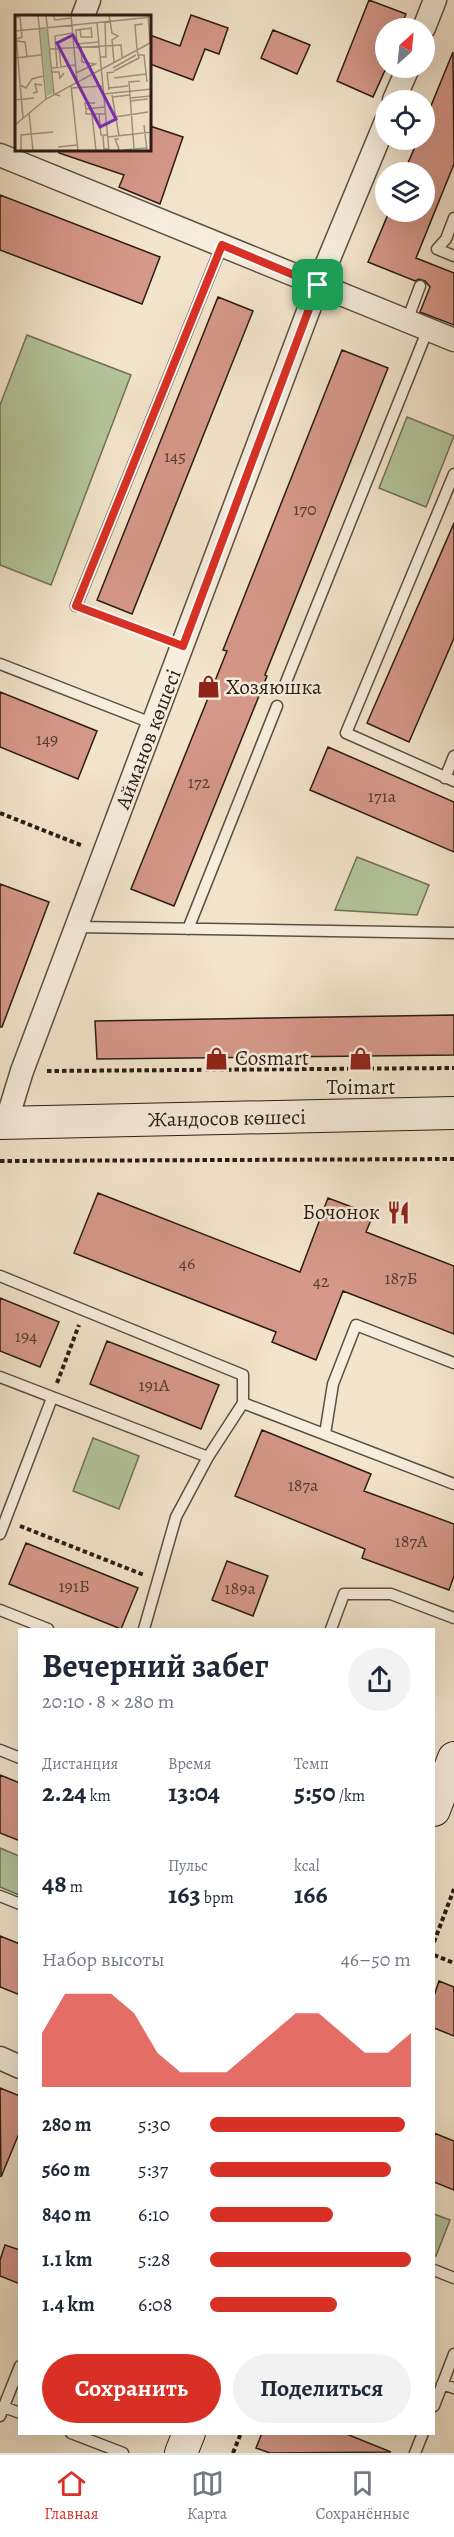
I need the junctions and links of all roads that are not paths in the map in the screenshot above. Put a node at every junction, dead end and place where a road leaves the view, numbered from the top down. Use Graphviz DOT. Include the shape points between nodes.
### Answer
graph roads {
  1 [pos="89,0"];
  2 [pos="435,0"];
  3 [pos="82,15"];
  4 [pos="428,18"];
  5 [pos="375,148"];
  6 [pos="0,155"];
  7 [pos="30,158"];
  8 [pos="454,218"];
  9 [pos="222,245"];
  10 [pos="454,256"];
  11 [pos="318,285"];
  12 [pos="420,286"];
  13 [pos="407,321"];
  14 [pos="428,329"];
  15 [pos="454,340"];
  16 [pos="454,474"];
  17 [pos="76,606"];
  18 [pos="0,664"];
  19 [pos="286,682"];
  20 [pos="277,706"];
  21 [pos="154,724"];
  22 [pos="454,756"];
  23 [pos="450,779"];
  24 [pos="77,927"];
  25 [pos="188,929"];
  26 [pos="454,933"];
  27 [pos="454,1113"];
  28 [pos="3,1123"];
  29 [pos="0,1276"];
  30 [pos="454,1363"];
  31 [pos="0,1377"];
  32 [pos="52,1398"];
  33 [pos="243,1403"];
  34 [pos="325,1434"];
  35 [pos="208,1457"];
  36 [pos="454,1484"];
  37 [pos="0,1534"];
  38 [pos="0,1610"];
  39 [pos="454,1618"];
  40 [pos="45,1628"];
  41 [pos="144,1628"];
  42 [pos="331,1628"];
  43 [pos="0,1750"];
  44 [pos="18,1757"];
  45 [pos="454,1758"];
  46 [pos="435,1807"];
  47 [pos="0,1896"];
  48 [pos="18,1903"];
  49 [pos="0,2058"];
  50 [pos="18,2066"];
  51 [pos="435,2270"];
  52 [pos="454,2278"];
  53 [pos="454,2354"];
  54 [pos="18,2371"];
  55 [pos="442,2384"];
  56 [pos="454,2388"];
  57 [pos="435,2403"];
  58 [pos="2,2412"];
  59 [pos="18,2413"];
  60 [pos="76,2435"];
  61 [pos="188,2435"];
  62 [pos="422,2435"];
  63 [pos="123,2453"];
  64 [pos="181,2453"];
  65 [pos="415,2453"];
  1 -- 3 [label="street"];
  2 -- 4 [label="street"];
  5 -- 11 [label="street, Айманов көшесі"];
  6 -- 7 [label="street"];
  7 -- 9 [label="street"];
  8 -- 10 [label="lane" via="446,239 437,249"];
  9 -- 11 [label="street"];
  9 -- 17 [label="lane"];
  11 -- 13 [label="street"];
  11 -- 21 [label="street, Айманов көшесі"];
  12 -- 13 [label="lane"];
  13 -- 14 [label="street"];
  14 -- 15 [label="street"];
  14 -- 19 [label="lane"];
  16 -- 23 [label="lane" via="346,733"];
  18 -- 21 [label="lane"];
  20 -- 25 [label="lane"];
  21 -- 24 [label="street, Айманов көшесі"];
  22 -- 23 [label="lane"];
  24 -- 25 [label="lane"];
  24 -- 28 [label="street, Айманов көшесі"];
  25 -- 26 [label="lane"];
  27 -- 28 [label="main road, Жандосов көшесі"];
  29 -- 33 [label="lane" via="243,1375"];
  30 -- 34 [label="lane" via="356,1325 333,1384"];
  31 -- 32 [label="lane"];
  32 -- 35 [label="lane"];
  32 -- 37 [label="lane"];
  33 -- 34 [label="lane"];
  33 -- 35 [label="lane"];
  34 -- 36 [label="lane"];
  35 -- 41 [label="lane" via="176,1517"];
  38 -- 40 [label="lane"];
  39 -- 42 [label="lane" via="391,1594 344,1594"];
  43 -- 44 [label="lane"];
  45 -- 46 [label="main road"];
  47 -- 48 [label="lane"];
  49 -- 50 [label="street"];
  51 -- 52 [label="lane"];
  53 -- 55 [label="lane"];
  54 -- 58 [label="lane"];
  55 -- 56 [label="lane"];
  55 -- 57 [label="lane"];
  58 -- 59 [label="lane"];
  60 -- 63 [label="lane"];
  61 -- 64 [label="main road"];
  62 -- 65 [label="lane"];
}
